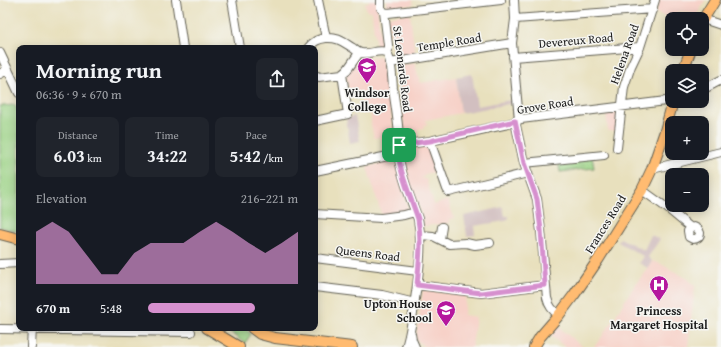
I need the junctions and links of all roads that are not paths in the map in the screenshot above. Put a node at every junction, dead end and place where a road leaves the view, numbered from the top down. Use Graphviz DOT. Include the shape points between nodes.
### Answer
graph roads {
  1 [pos="176,0"];
  2 [pos="232,0"];
  3 [pos="318,0"];
  4 [pos="381,0"];
  5 [pos="501,0"];
  6 [pos="514,0"];
  7 [pos="655,0"];
  8 [pos="715,0"];
  9 [pos="652,9"];
  10 [pos="384,12"];
  11 [pos="707,12"];
  12 [pos="515,19"];
  13 [pos="709,22"];
  14 [pos="721,25"];
  15 [pos="326,38"];
  16 [pos="512,43"];
  17 [pos="183,45"];
  18 [pos="240,45"];
  19 [pos="311,45"];
  20 [pos="640,47"];
  21 [pos="386,52"];
  22 [pos="0,53"];
  23 [pos="359,53"];
  24 [pos="513,58"];
  25 [pos="390,63"];
  26 [pos="8,69"];
  27 [pos="0,74"];
  28 [pos="342,74"];
  29 [pos="318,76"];
  30 [pos="721,80"];
  31 [pos="16,86"];
  32 [pos="709,86"];
  33 [pos="665,101"];
  34 [pos="621,106"];
  35 [pos="670,108"];
  36 [pos="318,120"];
  37 [pos="517,120"];
  38 [pos="430,141"];
  39 [pos="399,145"];
  40 [pos="617,148"];
  41 [pos="721,152"];
  42 [pos="398,154"];
  43 [pos="604,155"];
  44 [pos="524,163"];
  45 [pos="652,169"];
  46 [pos="318,170"];
  47 [pos="528,173"];
  48 [pos="642,190"];
  49 [pos="415,212"];
  50 [pos="318,214"];
  51 [pos="442,227"];
  52 [pos="691,228"];
  53 [pos="0,234"];
  54 [pos="420,235"];
  55 [pos="16,238"];
  56 [pos="440,239"];
  57 [pos="0,240"];
  58 [pos="490,243"];
  59 [pos="16,244"];
  60 [pos="318,258"];
  61 [pos="16,263"];
  62 [pos="0,264"];
  63 [pos="418,271"];
  64 [pos="417,285"];
  65 [pos="545,285"];
  66 [pos="318,286"];
  67 [pos="415,303"];
  68 [pos="560,315"];
  69 [pos="0,329"];
  70 [pos="16,329"];
  71 [pos="32,331"];
  72 [pos="138,331"];
  73 [pos="213,331"];
  74 [pos="256,331"];
  75 [pos="411,331"];
  76 [pos="191,332"];
  77 [pos="540,337"];
  78 [pos="301,344"];
  79 [pos="31,347"];
  80 [pos="239,347"];
  81 [pos="352,347"];
  82 [pos="406,347"];
  83 [pos="415,347"];
  84 [pos="528,347"];
  85 [pos="534,347"];
  1 -- 17 [label="street"];
  2 -- 18 [label="street"];
  3 -- 15 [label="street"];
  4 -- 10 [label="street, St Leonards Road"];
  5 -- 10 [label="street"];
  6 -- 12 [label="street"];
  7 -- 9 [label="street, Helena Road"];
  8 -- 11 [label="main road"];
  9 -- 12 [label="street"];
  9 -- 20 [label="street, Helena Road"];
  10 -- 21 [label="street, St Leonards Road" via="388,45"];
  12 -- 16 [label="street"];
  13 -- 14 [label="street"];
  15 -- 19 [label="street"];
  15 -- 23 [label="street" via="340,40"];
  16 -- 24 [label="street"];
  16 -- 25 [label="street, Temple Road"];
  20 -- 24 [label="street, Devereux Road"];
  20 -- 34 [label="street, Helena Road" via="631,66"];
  21 -- 23 [label="street"];
  21 -- 25 [label="street, St Leonards Road"];
  22 -- 26 [label="street"];
  23 -- 28 [label="street"];
  24 -- 37 [label="street"];
  25 -- 39 [label="street, St Leonards Road"];
  26 -- 27 [label="street"];
  26 -- 31 [label="street"];
  28 -- 29 [label="street"];
  28 -- 36 [label="street" via="348,114"];
  30 -- 32 [label="street"];
  33 -- 34 [label="street, Grove Road"];
  34 -- 37 [label="street, Grove Road"];
  34 -- 40 [label="street, Helena Road"];
  35 -- 45 [label="main road, Frances Road"];
  37 -- 38 [label="street, Grove Road"];
  37 -- 44 [label="street"];
  38 -- 39 [label="street, Grove Road"];
  38 -- 47 [label="street" via="449,192"];
  39 -- 42 [label="street, St Leonards Road"];
  41 -- 45 [label="street"];
  42 -- 46 [label="street"];
  42 -- 49 [label="street, St Leonards Road"];
  43 -- 44 [label="street"];
  44 -- 47 [label="street"];
  45 -- 48 [label="main road, Frances Road"];
  47 -- 65 [label="street" via="537,199"];
  48 -- 52 [label="street"];
  48 -- 68 [label="main road, Frances Road"];
  49 -- 50 [label="street" via="381,218"];
  49 -- 54 [label="street, St Leonards Road"];
  51 -- 56 [label="street"];
  53 -- 55 [label="main road"];
  54 -- 56 [label="street"];
  54 -- 63 [label="street, St Leonards Road"];
  56 -- 58 [label="street" via="449,244"];
  57 -- 59 [label="main road"];
  60 -- 63 [label="street, Queens Road"];
  61 -- 62 [label="street"];
  63 -- 64 [label="street, St Leonards Road"];
  64 -- 65 [label="street" via="481,293"];
  64 -- 67 [label="street, St Leonards Road"];
  65 -- 68 [label="street" via="550,308"];
  66 -- 67 [label="street" via="382,294"];
  67 -- 75 [label="street, St Leonards Road"];
  68 -- 77 [label="main road, Frances Road"];
  69 -- 70 [label="street"];
  71 -- 79 [label="street"];
  72 -- 76 [label="street"];
  73 -- 80 [label="main road"];
  74 -- 78 [label="main road"];
  75 -- 82 [label="street, St Leonards Road"];
  75 -- 83 [label="street, St Leonards Road"];
  77 -- 84 [label="main road"];
  77 -- 85 [label="main road, Frances Road"];
  78 -- 81 [label="main road"];
}
